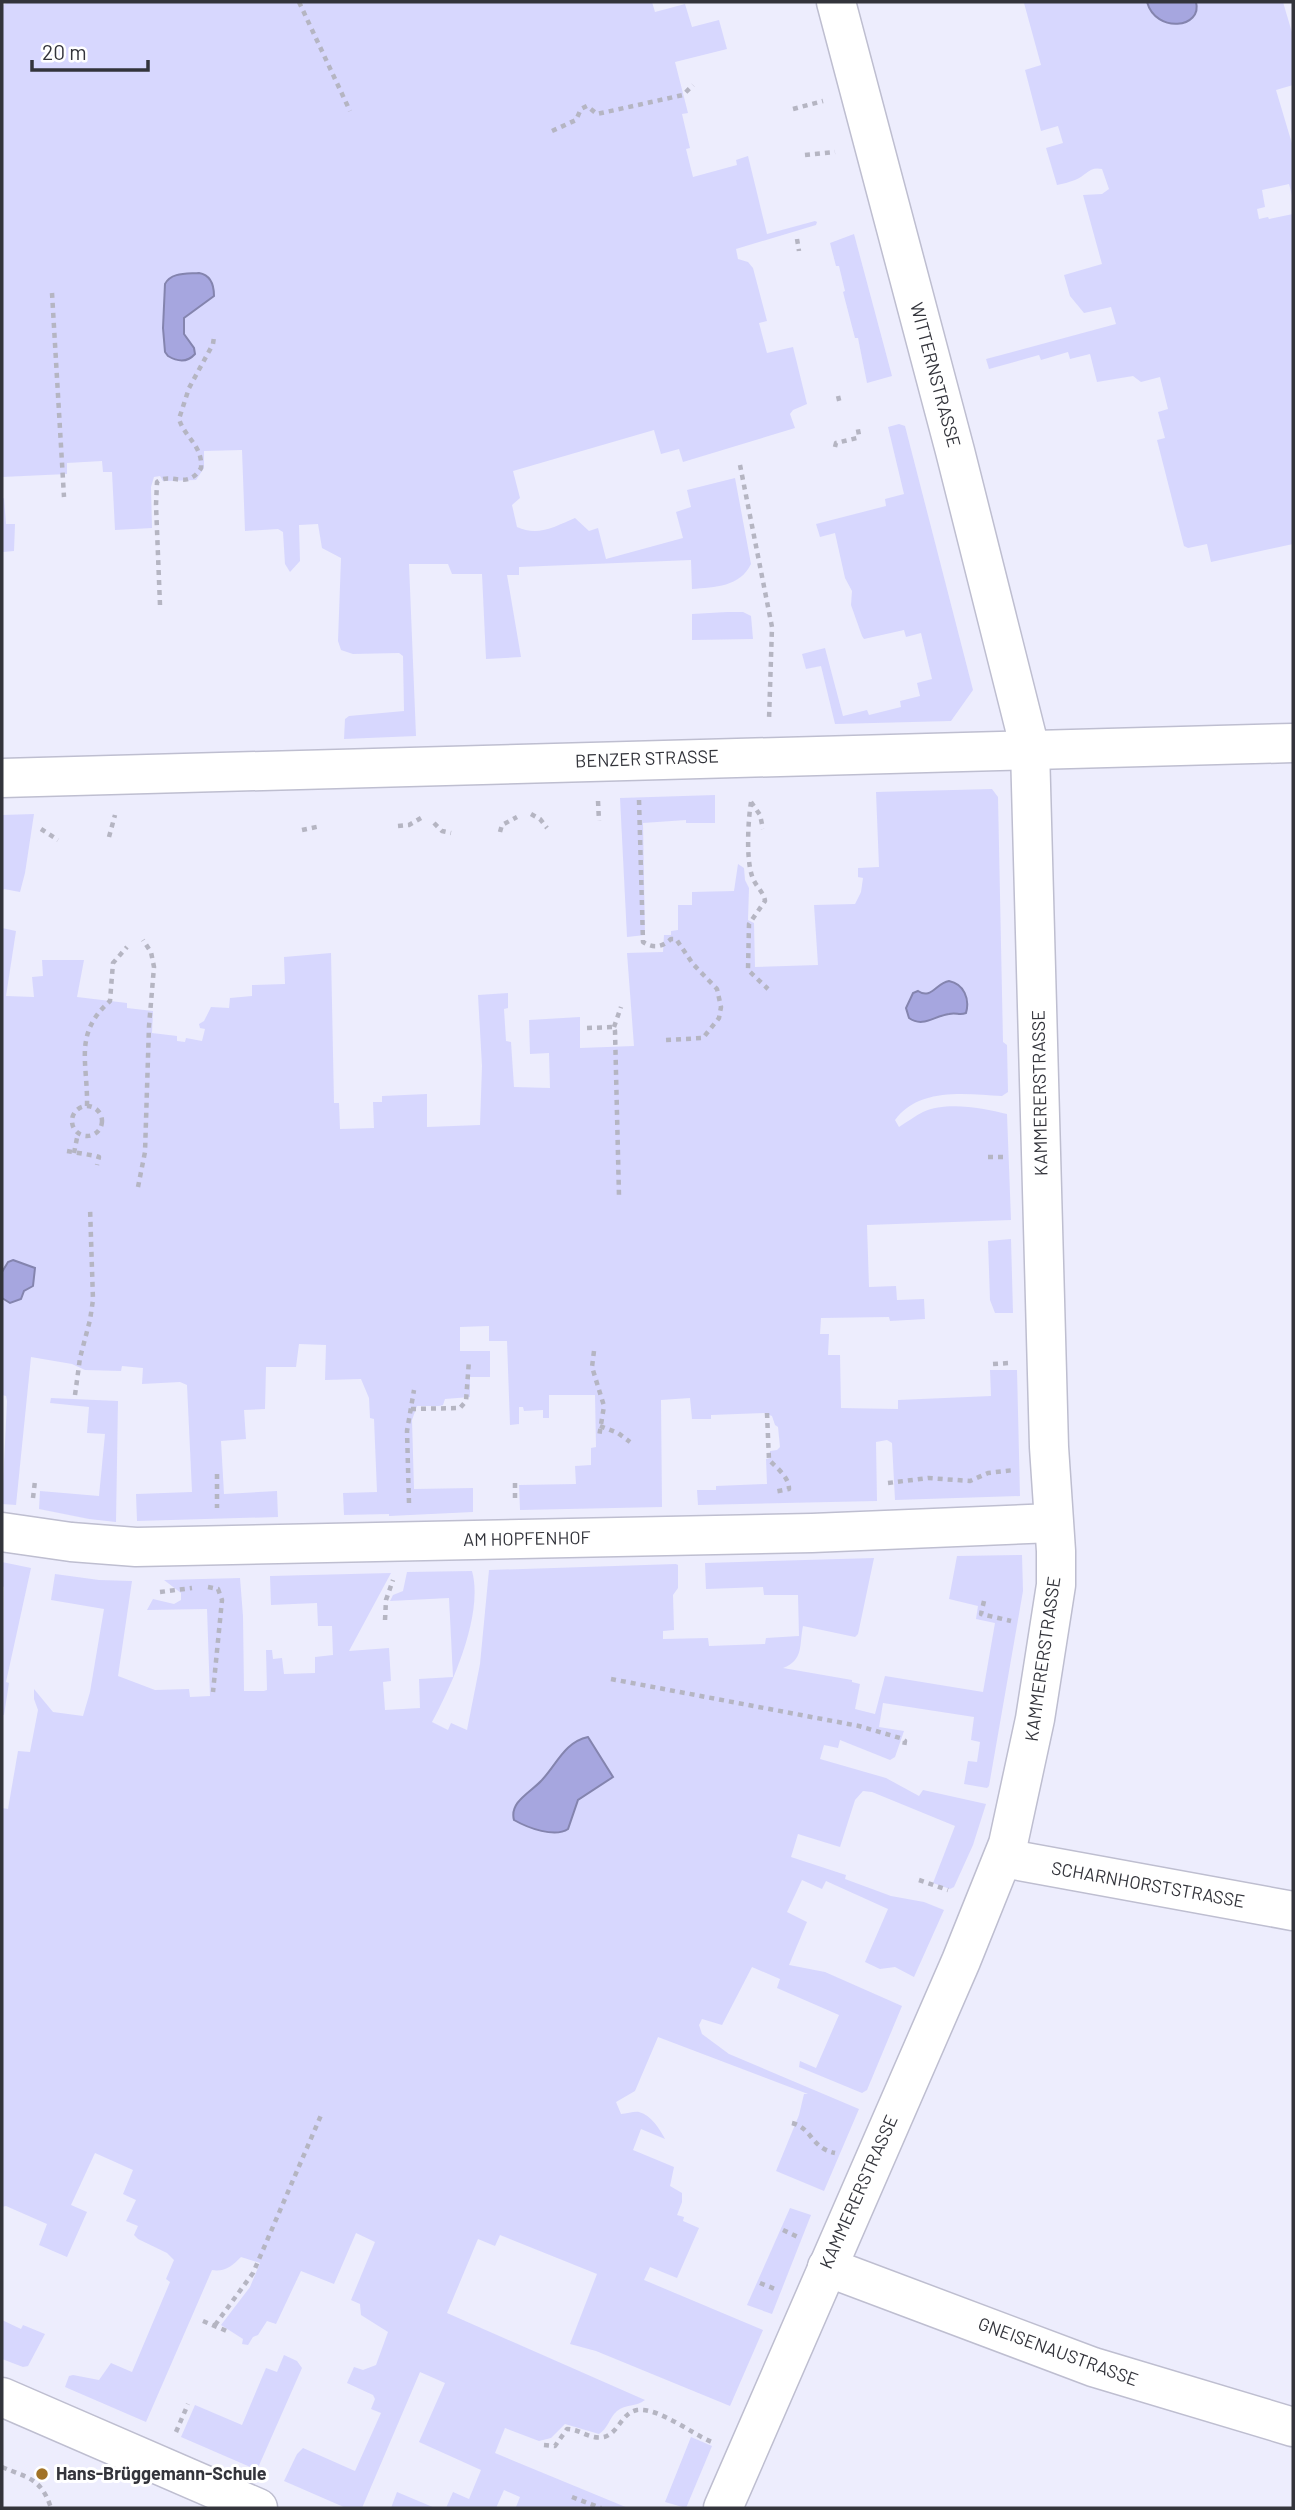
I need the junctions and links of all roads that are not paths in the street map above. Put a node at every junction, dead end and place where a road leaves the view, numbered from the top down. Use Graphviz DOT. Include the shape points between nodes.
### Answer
graph roads {
  1 [pos="836,2"];
  2 [pos="1293,743"];
  3 [pos="1030,749"];
  4 [pos="2,778"];
  5 [pos="1053,1523"];
  6 [pos="2,1531"];
  7 [pos="1003,1858"];
  8 [pos="1293,1911"];
  9 [pos="827,2267"];
  10 [pos="2,2397"];
  11 [pos="1293,2427"];
  12 [pos="258,2508"];
  13 [pos="723,2508"];
  1 -- 3 [label="street, WITTERNSTRASSE"];
  2 -- 3 [label="street, BENZER STRASSE"];
  3 -- 4 [label="street, BENZER STRASSE"];
  3 -- 5 [label="street, KAMMERERSTRASSE"];
  5 -- 6 [label="street, AM HOPFENHOF" via="136,1547"];
  5 -- 7 [label="street, KAMMERERSTRASSE" via="1055,1585 1048,1647 1015,1819"];
  7 -- 8 [label="street, SCHARNHORSTSTRASSE"];
  7 -- 9 [label="street, KAMMERERSTRASSE"];
  9 -- 11 [label="street, GNEISENAUSTRASSE" via="1093,2367"];
  9 -- 13 [label="street, KAMMERERSTRASSE"];
  10 -- 12 [label="street"];
}
